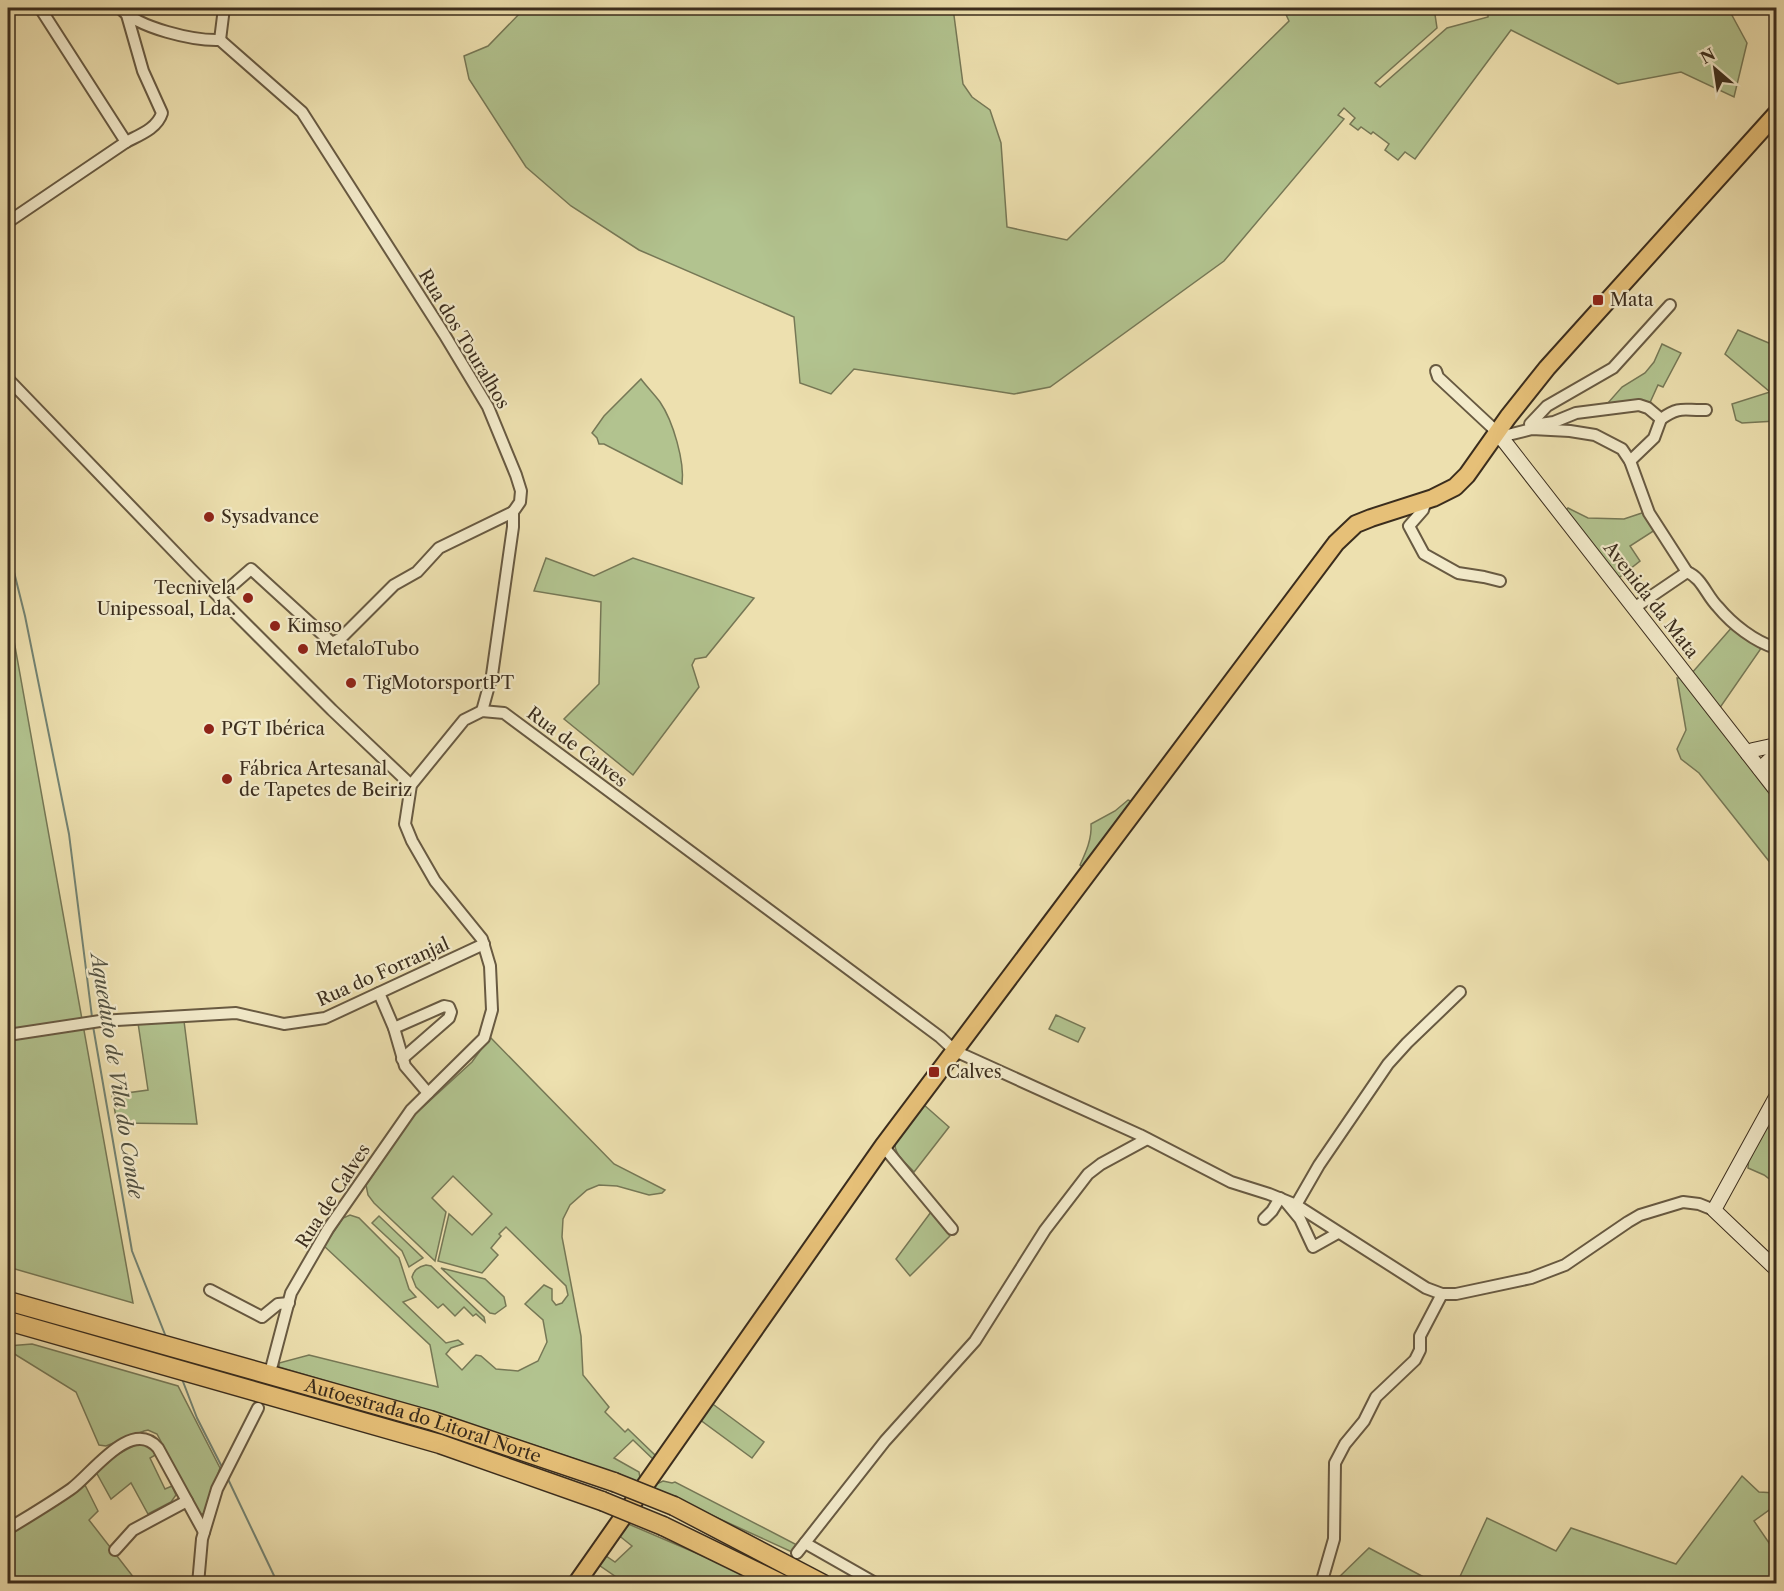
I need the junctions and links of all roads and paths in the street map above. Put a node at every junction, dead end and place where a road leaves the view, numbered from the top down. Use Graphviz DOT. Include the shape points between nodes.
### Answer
graph roads {
  1 [pos="40,8"];
  2 [pos="224,8"];
  3 [pos="123,11"];
  4 [pos="220,40"];
  5 [pos="1776,114"];
  6 [pos="126,142"];
  7 [pos="8,222"];
  8 [pos="1671,305"];
  9 [pos="1436,371"];
  10 [pos="8,380"];
  11 [pos="1706,410"];
  12 [pos="1661,419"];
  13 [pos="1530,424"];
  14 [pos="1499,432"];
  15 [pos="1630,461"];
  16 [pos="1426,501"];
  17 [pos="513,512"];
  18 [pos="1687,572"];
  19 [pos="1500,581"];
  20 [pos="219,597"];
  21 [pos="1634,608"];
  22 [pos="1776,648"];
  23 [pos="482,711"];
  24 [pos="1776,745"];
  25 [pos="1748,754"];
  26 [pos="1776,754"];
  27 [pos="1760,769"];
  28 [pos="411,785"];
  29 [pos="1776,790"];
  30 [pos="484,945"];
  31 [pos="1460,992"];
  32 [pos="379,993"];
  33 [pos="394,1028"];
  34 [pos="8,1035"];
  35 [pos="955,1051"];
  36 [pos="402,1059"];
  37 [pos="428,1093"];
  38 [pos="1776,1097"];
  39 [pos="1147,1139"];
  40 [pos="883,1146"];
  41 [pos="1281,1199"];
  42 [pos="1296,1205"];
  43 [pos="1714,1210"];
  44 [pos="1264,1219"];
  45 [pos="952,1229"];
  46 [pos="1338,1233"];
  47 [pos="1776,1269"];
  48 [pos="210,1290"];
  49 [pos="1442,1294"];
  50 [pos="8,1301"];
  51 [pos="289,1303"];
  52 [pos="8,1321"];
  53 [pos="272,1365"];
  54 [pos="258,1408"];
  55 [pos="187,1501"];
  56 [pos="8,1529"];
  57 [pos="204,1532"];
  58 [pos="805,1543"];
  59 [pos="116,1551"];
  60 [pos="797,1553"];
  61 [pos="198,1584"];
  62 [pos="576,1584"];
  63 [pos="782,1584"];
  64 [pos="823,1584"];
  65 [pos="877,1584"];
  66 [pos="1321,1584"];
  1 -- 6 [label="street"];
  2 -- 4 [label="street"];
  3 -- 4 [label="street" via="141,23 202,40"];
  3 -- 6 [label="street" via="143,72 162,113 149,130"];
  4 -- 17 [label="street, Rua dos Touralhos" via="302,112 444,334 488,407 516,475 521,491"];
  5 -- 14 [label="main road" via="1547,368"];
  6 -- 7 [label="street"];
  8 -- 13 [label="street" via="1613,368 1547,406"];
  9 -- 14 [label="street"];
  10 -- 20 [label="street"];
  11 -- 12 [label="street" via="1681,408"];
  12 -- 13 [label="street" via="1639,405"];
  12 -- 15 [label="street" via="1654,438"];
  13 -- 14 [label="street"];
  14 -- 15 [label="street" via="1532,429 1588,433 1622,449"];
  14 -- 16 [label="main road" via="1455,487"];
  14 -- 21 [label="street, Avenida da Mata"];
  15 -- 18 [label="street" via="1649,513"];
  16 -- 19 [label="street" via="1409,526 1424,554 1458,573"];
  16 -- 35 [label="main road" via="1356,524 1344,534"];
  17 -- 20 [label="street" via="439,548 417,572 394,585 332,643 251,569"];
  17 -- 23 [label="street, Rua dos Touralhos" via="492,675"];
  18 -- 21 [label="street"];
  18 -- 22 [label="street" via="1696,576 1717,607 1736,624 1763,644"];
  20 -- 28 [label="street"];
  21 -- 25 [label="street, Avenida da Mata"];
  23 -- 28 [label="street" via="464,720"];
  23 -- 35 [label="street, Rua de Calves" via="504,713"];
  24 -- 25 [label="street"];
  25 -- 27 [label="street, Avenida da Mata"];
  26 -- 27 [label="street"];
  27 -- 29 [label="street, Avenida da Mata"];
  28 -- 30 [label="street, Rua de Calves" via="405,824 412,841 435,881"];
  30 -- 32 [label="street, Rua do Forranjal"];
  30 -- 37 [label="street, Rua de Calves" via="490,966 492,1010 484,1038"];
  31 -- 42 [label="street" via="1388,1064"];
  32 -- 33 [label="street"];
  32 -- 34 [label="street, Rua do Forranjal" via="325,1018 284,1024 236,1014 100,1021"];
  33 -- 36 [label="street"];
  33 -- 36 [label="street" via="444,1006 451,1012"];
  35 -- 39 [label="street, Rua de Calves"];
  35 -- 40 [label="main road"];
  36 -- 37 [label="street"];
  37 -- 51 [label="street, Rua de Calves" via="411,1110 328,1229"];
  38 -- 43 [label="street"];
  39 -- 41 [label="street, Rua de Calves" via="1231,1182"];
  39 -- 58 [label="street" via="1088,1174 1045,1230 975,1341 885,1441"];
  40 -- 45 [label="street"];
  40 -- 62 [label="main road"];
  41 -- 42 [label="street, Rua de Calves"];
  41 -- 44 [label="street"];
  41 -- 46 [label="street" via="1300,1219 1313,1246"];
  42 -- 46 [label="street, Rua de Calves"];
  43 -- 47 [label="street"];
  43 -- 49 [label="street" via="1683,1202 1640,1215 1550,1272"];
  46 -- 49 [label="street, Rua de Calves"];
  48 -- 51 [label="street" via="262,1317 278,1304"];
  49 -- 66 [label="street" via="1420,1336 1415,1360 1376,1397 1335,1463 1334,1539"];
  50 -- 64 [label="highway, Autoestrada do Litoral Norte, bridge" via="430,1420 614,1482 674,1506"];
  51 -- 53 [label="street, Rua de Calves"];
  52 -- 63 [label="highway, Autoestrada do Litoral Norte, bridge" via="440,1444 602,1501"];
  54 -- 57 [label="street" via="217,1489"];
  55 -- 56 [label="street" via="158,1448 150,1439 140,1438 109,1452 73,1488"];
  55 -- 57 [label="street"];
  55 -- 59 [label="street" via="133,1530"];
  57 -- 61 [label="street"];
  58 -- 60 [label="street"];
  58 -- 65 [label="street"];
}
